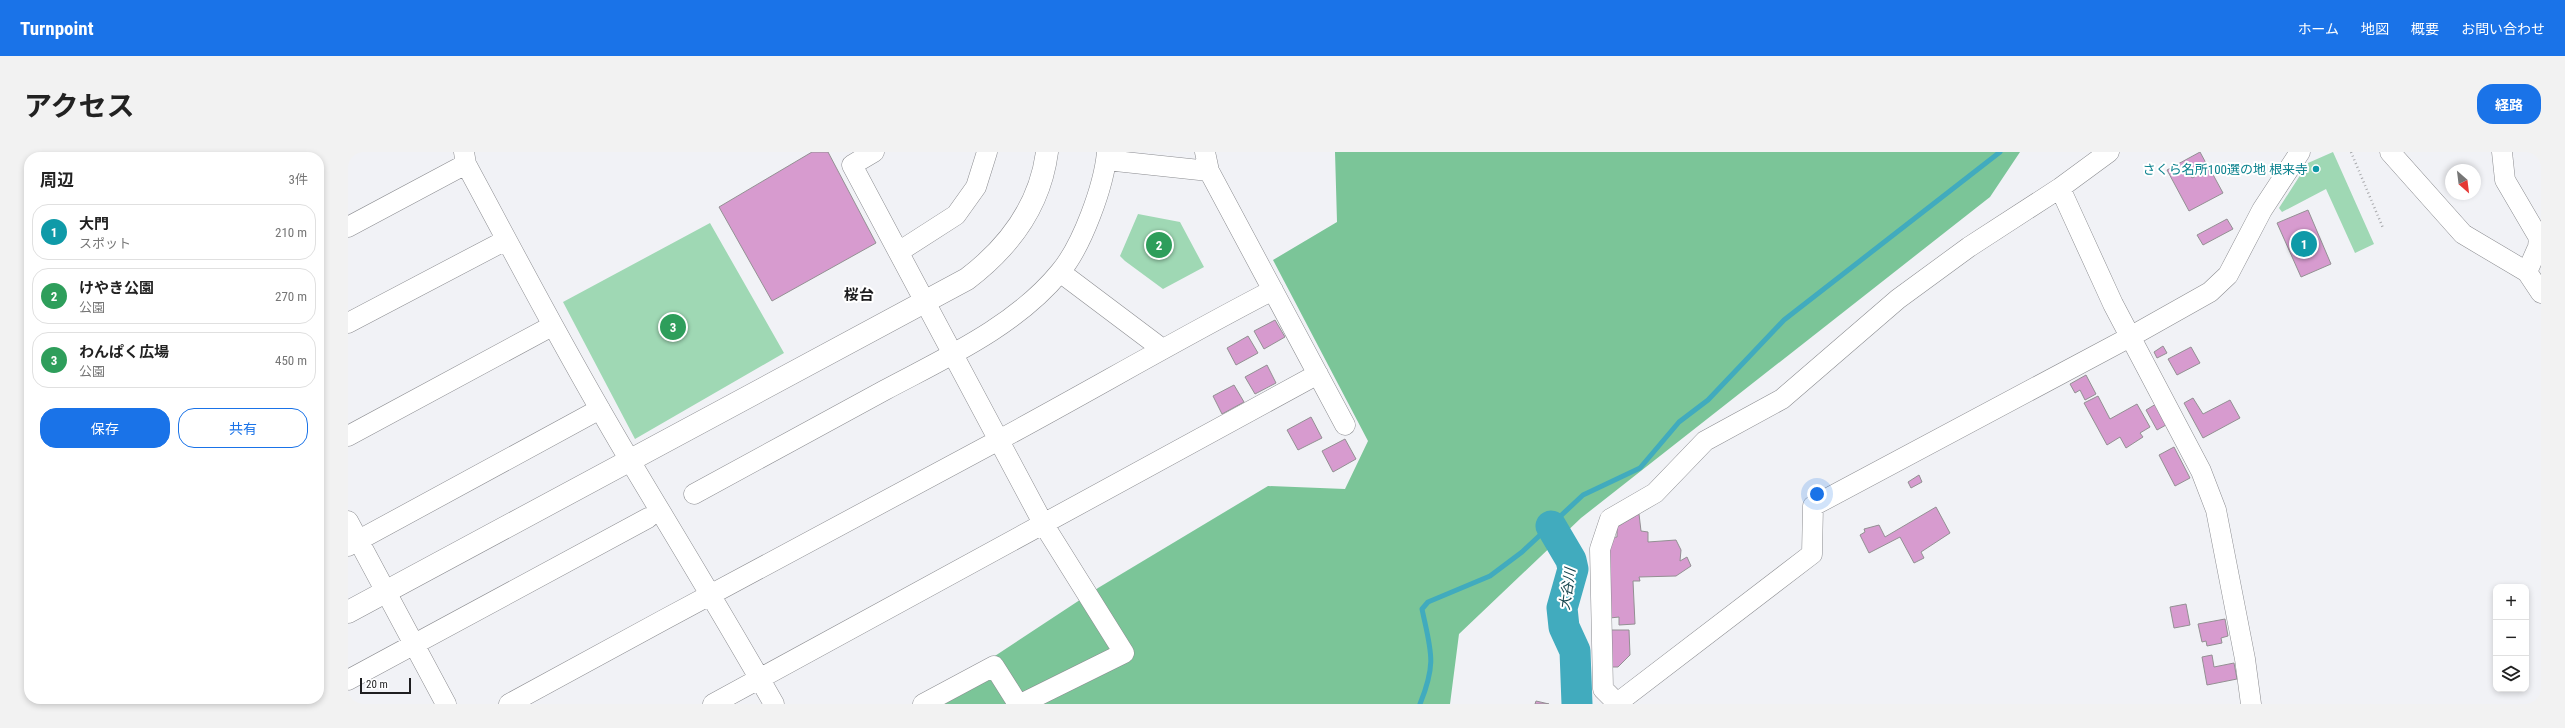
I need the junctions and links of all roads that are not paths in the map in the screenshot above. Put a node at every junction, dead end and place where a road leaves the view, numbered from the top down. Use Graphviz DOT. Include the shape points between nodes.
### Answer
graph roads {
  1 [pos="874,152"];
  2 [pos="987,152"];
  3 [pos="1047,152"];
  4 [pos="2109,152"];
  5 [pos="2300,152"];
  6 [pos="2390,152"];
  7 [pos="2502,152"];
  8 [pos="1107,156"];
  9 [pos="465,158"];
  10 [pos="1207,162"];
  11 [pos="2060,188"];
  12 [pos="348,226"];
  13 [pos="506,240"];
  14 [pos="900,251"];
  15 [pos="1060,272"];
  16 [pos="2527,272"];
  17 [pos="1273,290"];
  18 [pos="2541,292"];
  19 [pos="926,300"];
  20 [pos="348,323"];
  21 [pos="552,326"];
  22 [pos="2130,337"];
  23 [pos="1162,348"];
  24 [pos="954,353"];
  25 [pos="1318,374"];
  26 [pos="600,410"];
  27 [pos="1345,425"];
  28 [pos="348,436"];
  29 [pos="999,440"];
  30 [pos="629,459"];
  31 [pos="694,494"];
  32 [pos="648,518"];
  33 [pos="348,521"];
  34 [pos="1044,525"];
  35 [pos="353,543"];
  36 [pos="387,591"];
  37 [pos="711,593"];
  38 [pos="348,612"];
  39 [pos="415,645"];
  40 [pos="760,679"];
  41 [pos="348,680"];
  42 [pos="446,704"];
  43 [pos="509,704"];
  44 [pos="713,704"];
  45 [pos="774,704"];
  46 [pos="923,704"];
  47 [pos="1018,704"];
  48 [pos="1021,704"];
  49 [pos="1616,704"];
  50 [pos="2251,704"];
  1 -- 14 [label="street" via="852,164"];
  2 -- 14 [label="street" via="976,187 956,216"];
  3 -- 19 [label="street" via="1031,204 1012,237 1000,251 967,279"];
  4 -- 11 [label="street"];
  5 -- 22 [label="street" via="2262,210 2228,275 2210,292"];
  6 -- 16 [label="street" via="2463,234"];
  7 -- 16 [label="street" via="2505,180 2539,238 2538,247"];
  8 -- 10 [label="street"];
  8 -- 15 [label="street" via="1102,182 1087,225"];
  9 -- 12 [label="street"];
  9 -- 13 [label="street"];
  10 -- 17 [label="street"];
  11 -- 22 [label="street"];
  11 -- 49 [label="street" via="1969,247 1898,299 1782,399 1705,441 1655,494 1610,519 1600,548 1603,689"];
  13 -- 20 [label="street"];
  13 -- 21 [label="street"];
  14 -- 19 [label="street"];
  15 -- 23 [label="street"];
  15 -- 24 [label="street" via="1023,308"];
  16 -- 18 [label="street"];
  17 -- 23 [label="street"];
  17 -- 25 [label="street"];
  19 -- 24 [label="street"];
  19 -- 30 [label="street"];
  21 -- 26 [label="street"];
  21 -- 28 [label="street"];
  22 -- 49 [label="street" via="1813,506 1812,554"];
  22 -- 50 [label="street" via="2201,471 2216,510 2245,659"];
  23 -- 29 [label="street"];
  24 -- 29 [label="street"];
  24 -- 31 [label="street"];
  25 -- 27 [label="street"];
  25 -- 34 [label="street"];
  26 -- 30 [label="street"];
  26 -- 35 [label="street"];
  29 -- 34 [label="street"];
  29 -- 37 [label="street"];
  30 -- 36 [label="street"];
  30 -- 37 [label="street"];
  32 -- 39 [label="street"];
  33 -- 35 [label="street"];
  34 -- 40 [label="street"];
  34 -- 48 [label="street" via="1124,653"];
  35 -- 36 [label="street"];
  36 -- 38 [label="street"];
  36 -- 39 [label="street"];
  37 -- 40 [label="street"];
  37 -- 43 [label="street"];
  39 -- 41 [label="street"];
  39 -- 42 [label="street"];
  40 -- 44 [label="street"];
  40 -- 45 [label="street"];
  46 -- 47 [label="street" via="994,666"];
}
